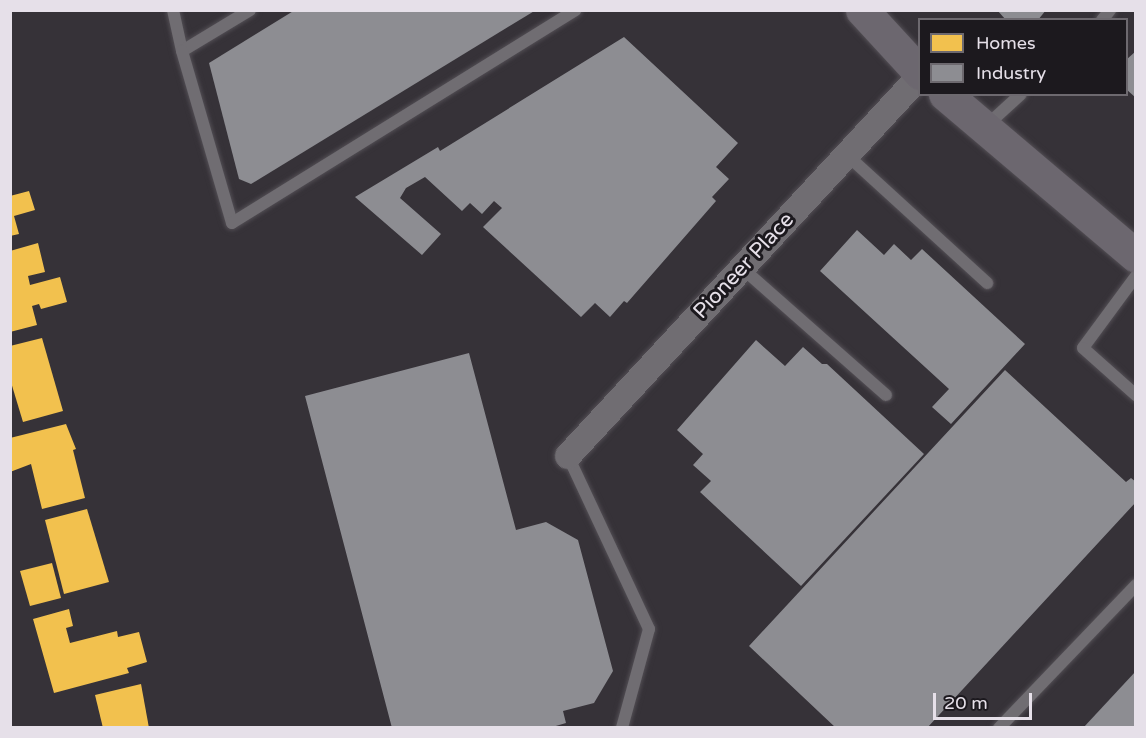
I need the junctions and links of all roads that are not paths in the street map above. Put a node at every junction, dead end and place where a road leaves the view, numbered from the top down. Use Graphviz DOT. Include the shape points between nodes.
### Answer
graph roads {
  1 [pos="173,10"];
  2 [pos="250,10"];
  3 [pos="575,10"];
  4 [pos="862,10"];
  5 [pos="182,51"];
  6 [pos="918,73"];
  7 [pos="918,77"];
  8 [pos="947,96"];
  9 [pos="1019,96"];
  10 [pos="984,128"];
  11 [pos="847,155"];
  12 [pos="1136,256"];
  13 [pos="742,268"];
  14 [pos="1136,276"];
  15 [pos="987,283"];
  16 [pos="885,395"];
  17 [pos="1136,395"];
  18 [pos="568,456"];
  19 [pos="1136,585"];
  20 [pos="622,728"];
  21 [pos="999,728"];
  1 -- 5 [label="lane"];
  2 -- 5 [label="lane"];
  3 -- 5 [label="lane" via="232,223"];
  4 -- 6 [label="street"];
  7 -- 11 [label="street, Pioneer Place"];
  8 -- 10 [label="street"];
  9 -- 10 [label="lane"];
  10 -- 12 [label="street"];
  11 -- 13 [label="street, Pioneer Place"];
  11 -- 15 [label="lane"];
  13 -- 16 [label="lane"];
  13 -- 18 [label="street, Pioneer Place"];
  14 -- 17 [label="lane" via="1083,348"];
  18 -- 20 [label="lane" via="649,629"];
  19 -- 21 [label="lane"];
}
